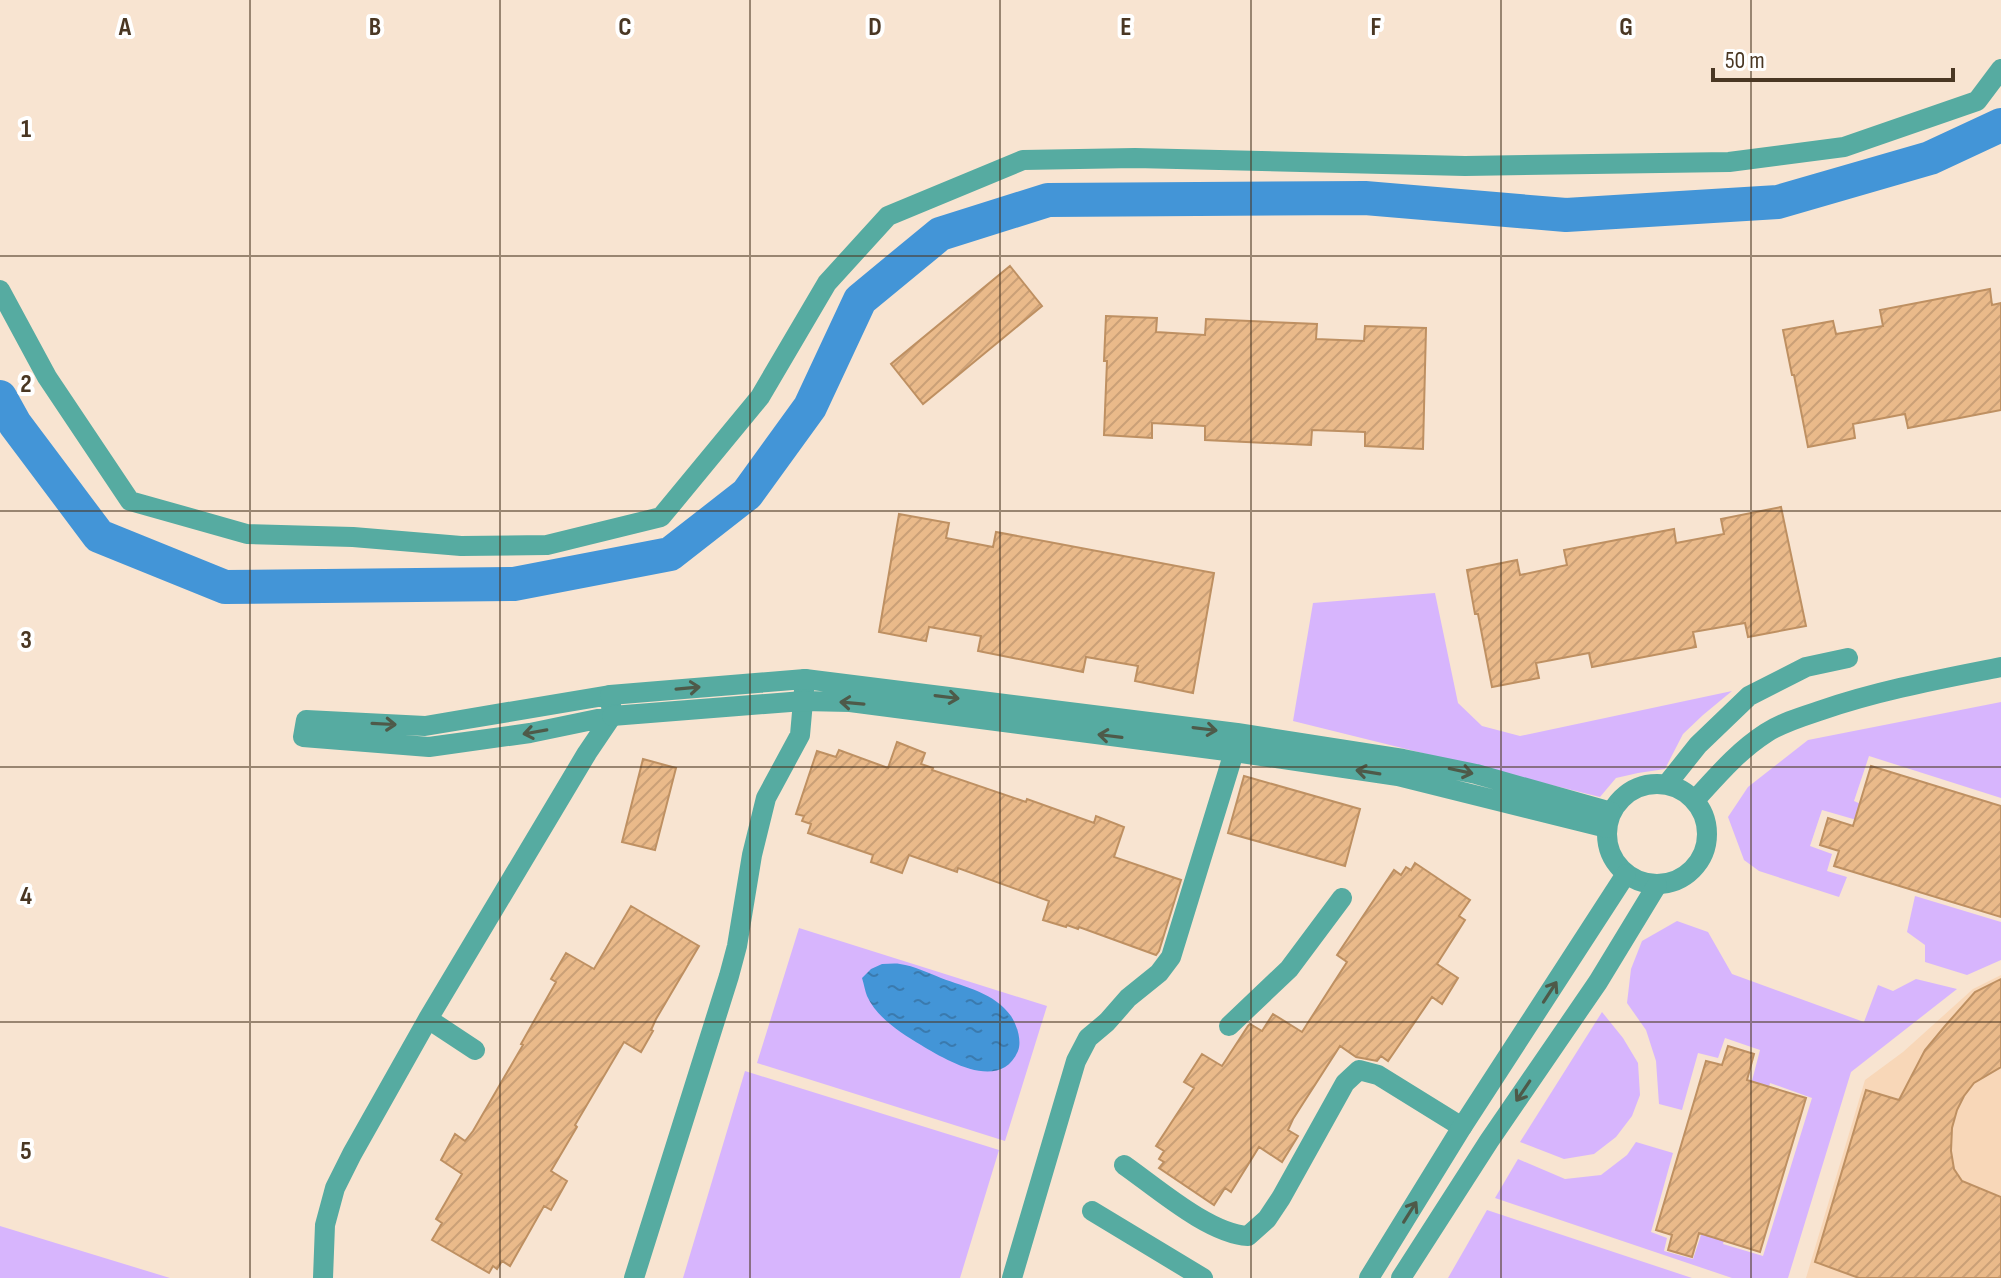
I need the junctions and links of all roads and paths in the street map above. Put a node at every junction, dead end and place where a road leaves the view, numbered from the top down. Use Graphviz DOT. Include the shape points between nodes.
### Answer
graph roads {
  1 [pos="2001,69"];
  2 [pos="0,290"];
  3 [pos="1848,658"];
  4 [pos="2001,667"];
  5 [pos="805,679"];
  6 [pos="610,695"];
  7 [pos="803,701"];
  8 [pos="612,716"];
  9 [pos="1235,742"];
  10 [pos="1667,784"];
  11 [pos="1695,800"];
  12 [pos="1609,820"];
  13 [pos="1626,874"];
  14 [pos="1657,885"];
  15 [pos="1342,898"];
  16 [pos="428,1019"];
  17 [pos="1229,1026"];
  18 [pos="475,1050"];
  19 [pos="1466,1122"];
  20 [pos="1495,1132"];
  21 [pos="1124,1165"];
  22 [pos="1092,1211"];
  23 [pos="323,1278"];
  24 [pos="634,1278"];
  25 [pos="1012,1278"];
  26 [pos="1203,1278"];
  27 [pos="1369,1278"];
  28 [pos="1401,1278"];
  1 -- 2 [label="street" via="1977,101 1844,147 1729,162 1465,166 1023,160 888,216 827,283 760,397 661,517 547,545 461,546 247,534 130,501 47,377"];
  3 -- 10 [label="street" via="1806,667 1749,696"];
  4 -- 11 [label="street" via="1798,718 1737,754"];
  6 -- 5 [label="street, one-way"];
  5 -- 7 [label="street"];
  5 -- 9 [label="street, one-way"];
  6 -- 8 [label="street"];
  8 -- 6 [label="street, one-way" via="429,747 304,729 425,726"];
  7 -- 8 [label="street"];
  9 -- 7 [label="street, one-way"];
  7 -- 24 [label="street" via="800,735 766,798 729,976"];
  8 -- 16 [label="street"];
  9 -- 12 [label="street" via="1403,759 1476,774"];
  9 -- 25 [label="street" via="1171,957 1088,1038 1076,1061"];
  10 -- 11 [label="street"];
  10 -- 12 [label="street" via="1634,789 1621,798"];
  11 -- 14 [label="street" via="1708,831 1699,863 1687,875"];
  12 -- 13 [label="street" via="1608,845"];
  13 -- 14 [label="street"];
  19 -- 13 [label="street, one-way"];
  14 -- 20 [label="street, one-way"];
  15 -- 17 [label="street" via="1289,969"];
  16 -- 18 [label="street"];
  16 -- 23 [label="street" via="335,1188 325,1225"];
  19 -- 20 [label="street"];
  19 -- 21 [label="street" via="1359,1070 1345,1083 1267,1219 1248,1236 1233,1235 1199,1218"];
  27 -- 19 [label="street, one-way"];
  20 -- 28 [label="street"];
  22 -- 26 [label="street"];
}
